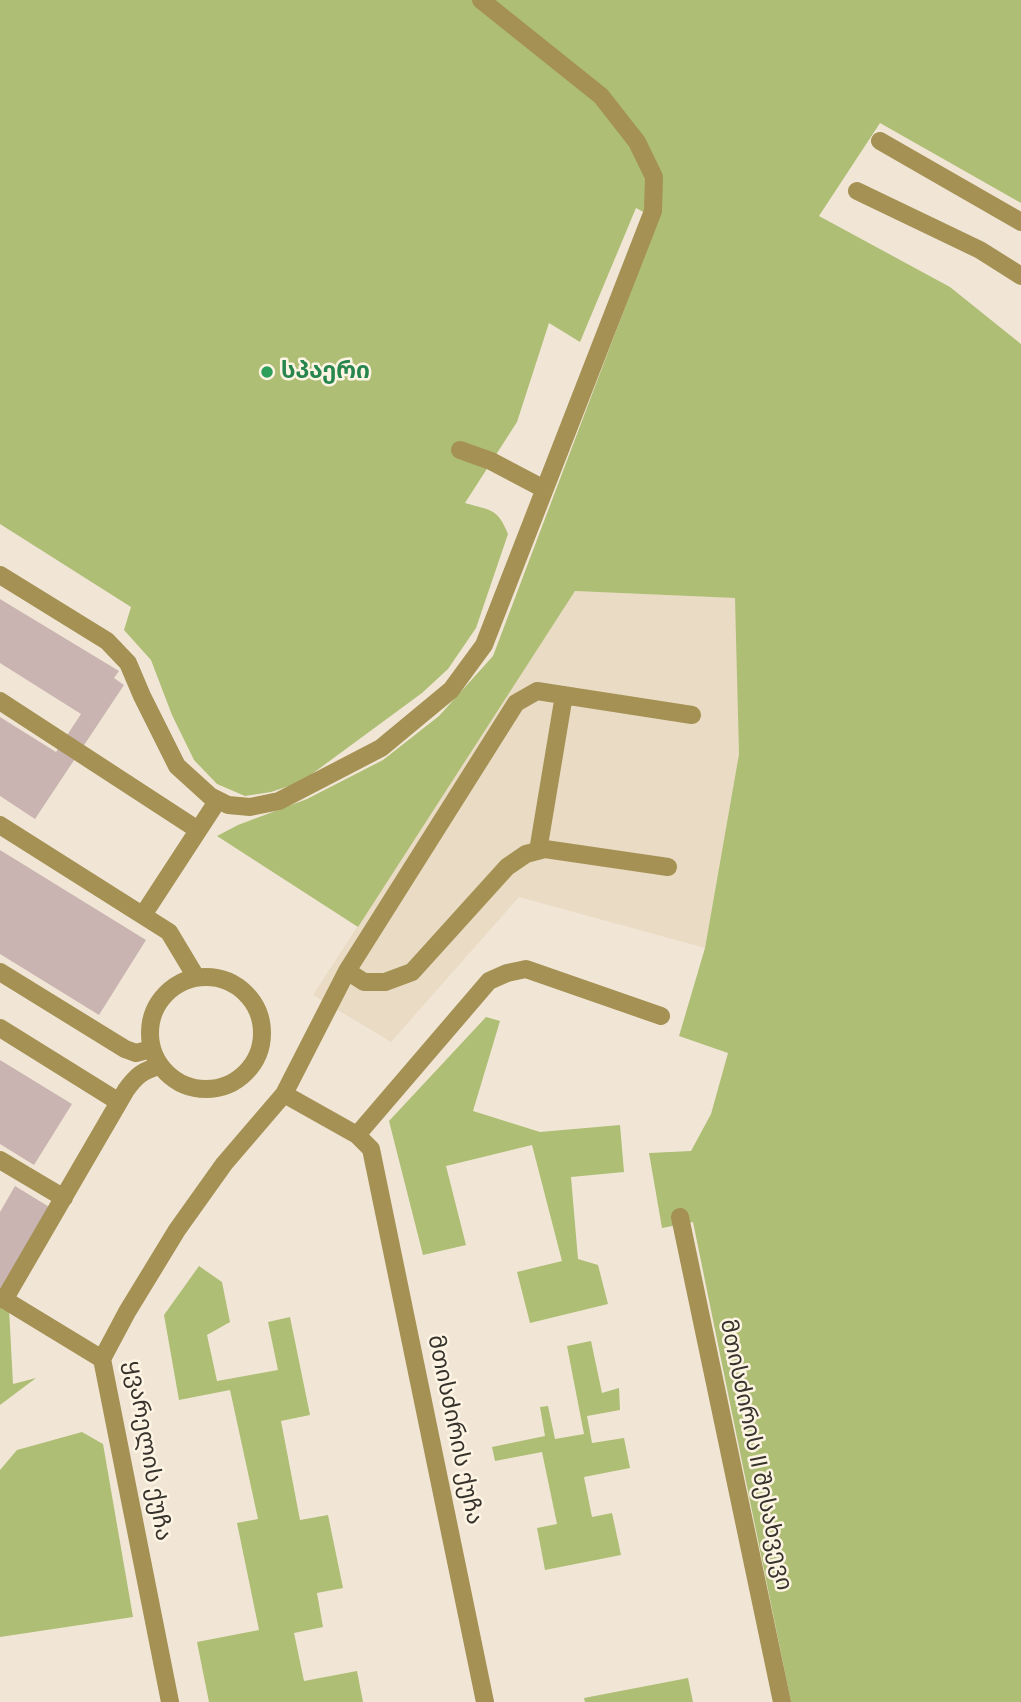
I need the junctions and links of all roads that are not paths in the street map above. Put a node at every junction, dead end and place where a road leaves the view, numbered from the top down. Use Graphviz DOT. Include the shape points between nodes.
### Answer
graph roads {
  1 [pos="481,0"];
  2 [pos="880,141"];
  3 [pos="857,191"];
  4 [pos="1021,222"];
  5 [pos="1021,276"];
  6 [pos="460,450"];
  7 [pos="544,489"];
  8 [pos="0,575"];
  9 [pos="564,695"];
  10 [pos="0,701"];
  11 [pos="692,715"];
  12 [pos="218,800"];
  13 [pos="0,825"];
  14 [pos="198,830"];
  15 [pos="538,851"];
  16 [pos="668,867"];
  17 [pos="143,915"];
  18 [pos="347,971"];
  19 [pos="0,972"];
  20 [pos="196,976"];
  21 [pos="661,1016"];
  22 [pos="0,1028"];
  23 [pos="151,1049"];
  24 [pos="160,1066"];
  25 [pos="284,1094"];
  26 [pos="119,1102"];
  27 [pos="357,1135"];
  28 [pos="0,1160"];
  29 [pos="64,1198"];
  30 [pos="680,1217"];
  31 [pos="2,1299"];
  32 [pos="102,1359"];
  33 [pos="170,1702"];
  34 [pos="485,1702"];
  35 [pos="782,1702"];
  1 -- 7 [label="street" via="601,96 637,142 654,177 653,211"];
  2 -- 4 [label="street"];
  3 -- 5 [label="street" via="980,250"];
  6 -- 7 [label="street"];
  7 -- 12 [label="street" via="484,645 451,690 381,748 279,801 250,807"];
  8 -- 12 [label="street" via="107,641 128,663 177,766"];
  9 -- 11 [label="street, ყვარელის ქუჩა"];
  9 -- 15 [label="street"];
  9 -- 18 [label="street, ყვარელის ქუჩა" via="537,691 516,703"];
  10 -- 14 [label="street"];
  12 -- 14 [label="street"];
  13 -- 17 [label="street"];
  14 -- 17 [label="street"];
  15 -- 16 [label="street"];
  15 -- 18 [label="street" via="507,867 412,972 385,982 364,982"];
  17 -- 20 [label="street" via="169,932"];
  18 -- 25 [label="street, ყვარელის ქუჩა"];
  19 -- 23 [label="street" via="125,1049"];
  20 -- 23 [label="street" via="163,995 153,1011"];
  20 -- 24 [label="street" via="215,976 248,994 263,1028 262,1046 243,1077 208,1090 174,1079"];
  21 -- 27 [label="street" via="526,970 507,973 489,981"];
  22 -- 26 [label="street"];
  23 -- 24 [label="street"];
  24 -- 26 [label="street" via="136,1077"];
  25 -- 27 [label="street"];
  25 -- 32 [label="street, ყვარელის ქუჩა" via="224,1164 177,1230"];
  26 -- 29 [label="street"];
  27 -- 34 [label="street, მთისძირის ქუჩა" via="371,1149 376,1167"];
  28 -- 29 [label="street"];
  29 -- 31 [label="street"];
  30 -- 35 [label="street, მთისძირის II შესახვევი"];
  31 -- 32 [label="street"];
  32 -- 33 [label="street, ყვარელის ქუჩა"];
}
